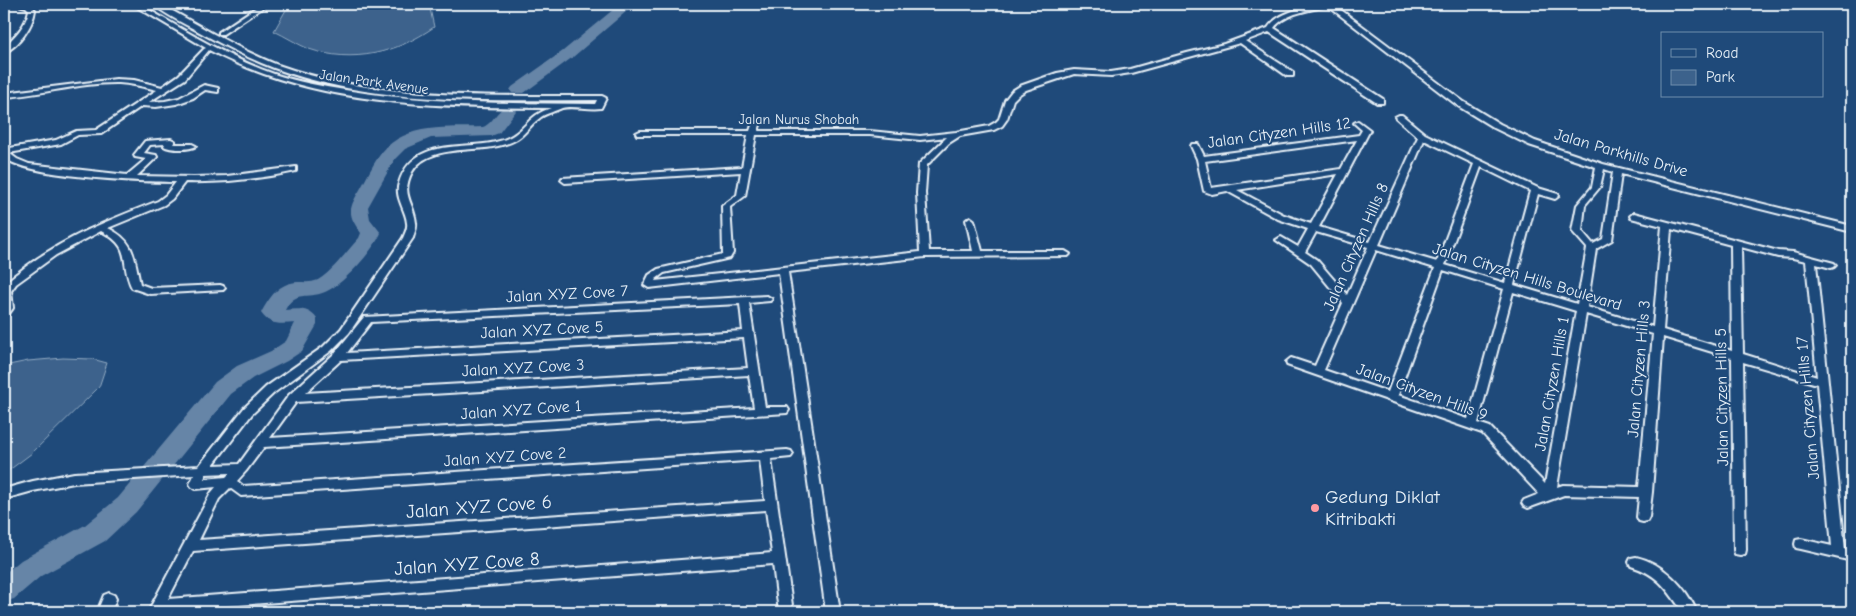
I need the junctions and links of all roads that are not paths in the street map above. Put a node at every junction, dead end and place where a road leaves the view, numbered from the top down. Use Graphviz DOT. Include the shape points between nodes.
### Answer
graph roads {
  1 [pos="18,4"];
  2 [pos="135,4"];
  3 [pos="156,4"];
  4 [pos="266,4"];
  5 [pos="1329,5"];
  6 [pos="1270,29"];
  7 [pos="221,33"];
  8 [pos="1241,41"];
  9 [pos="206,50"];
  10 [pos="4,51"];
  11 [pos="1290,74"];
  12 [pos="332,82"];
  13 [pos="320,88"];
  14 [pos="162,89"];
  15 [pos="215,90"];
  16 [pos="4,95"];
  17 [pos="1380,101"];
  18 [pos="139,104"];
  19 [pos="528,105"];
  20 [pos="564,106"];
  21 [pos="538,116"];
  22 [pos="1399,117"];
  23 [pos="757,122"];
  24 [pos="1358,123"];
  25 [pos="752,132"];
  26 [pos="640,133"];
  27 [pos="958,134"];
  28 [pos="1422,136"];
  29 [pos="1362,137"];
  30 [pos="192,146"];
  31 [pos="1195,146"];
  32 [pos="4,151"];
  33 [pos="1201,159"];
  34 [pos="1478,163"];
  35 [pos="1600,166"];
  36 [pos="293,169"];
  37 [pos="745,169"];
  38 [pos="1617,170"];
  39 [pos="1344,171"];
  40 [pos="128,179"];
  41 [pos="183,179"];
  42 [pos="565,180"];
  43 [pos="1229,189"];
  44 [pos="1536,190"];
  45 [pos="1555,196"];
  46 [pos="1634,216"];
  47 [pos="970,220"];
  48 [pos="1667,225"];
  49 [pos="100,228"];
  50 [pos="1314,228"];
  51 [pos="1852,229"];
  52 [pos="1281,240"];
  53 [pos="1736,243"];
  54 [pos="1373,246"];
  55 [pos="1592,248"];
  56 [pos="1300,253"];
  57 [pos="925,254"];
  58 [pos="978,254"];
  59 [pos="1064,254"];
  60 [pos="1811,260"];
  61 [pos="1831,265"];
  62 [pos="1440,266"];
  63 [pos="783,270"];
  64 [pos="1509,287"];
  65 [pos="220,288"];
  66 [pos="767,299"];
  67 [pos="744,300"];
  68 [pos="1348,304"];
  69 [pos="1582,309"];
  70 [pos="4,313"];
  71 [pos="1659,332"];
  72 [pos="749,334"];
  73 [pos="1738,356"];
  74 [pos="338,357"];
  75 [pos="1291,362"];
  76 [pos="754,371"];
  77 [pos="1318,371"];
  78 [pos="1822,382"];
  79 [pos="1392,397"];
  80 [pos="293,398"];
  81 [pos="783,410"];
  82 [pos="760,411"];
  83 [pos="1472,425"];
  84 [pos="260,444"];
  85 [pos="787,454"];
  86 [pos="765,456"];
  87 [pos="242,468"];
  88 [pos="202,470"];
  89 [pos="229,481"];
  90 [pos="1646,492"];
  91 [pos="4,494"];
  92 [pos="1549,496"];
  93 [pos="1528,503"];
  94 [pos="772,505"];
  95 [pos="1644,516"];
  96 [pos="1801,544"];
  97 [pos="189,546"];
  98 [pos="1740,550"];
  99 [pos="1838,553"];
  100 [pos="1852,556"];
  101 [pos="779,558"];
  102 [pos="1636,562"];
  103 [pos="109,598"];
  104 [pos="156,609"];
  105 [pos="104,612"];
  106 [pos="786,612"];
  107 [pos="833,612"];
  108 [pos="1690,612"];
  1 -- 10 [label="street" via="28,5 32,14 26,28"];
  2 -- 13 [label="street, Jalan Park Avenue" via="238,62 264,73"];
  3 -- 12 [label="street, Jalan Park Avenue" via="261,60"];
  4 -- 7 [label="street"];
  5 -- 6 [label="street, Jalan Nurus Shobah" via="1282,18 1272,23"];
  5 -- 35 [label="street, Jalan Parkhills Drive" via="1461,104 1497,126 1532,143"];
  6 -- 8 [label="street, Jalan Nurus Shobah"];
  6 -- 17 [label="street"];
  8 -- 11 [label="street"];
  8 -- 27 [label="street, Jalan Nurus Shobah" via="1131,71 1060,75 1015,93 1008,100 999,124"];
  9 -- 14 [label="street" via="182,77"];
  12 -- 13 [label="street"];
  12 -- 20 [label="street, Jalan Park Avenue" via="442,95 600,102"];
  13 -- 19 [label="street, Jalan Park Avenue" via="400,100"];
  14 -- 16 [label="street" via="136,83 105,82"];
  14 -- 18 [label="street"];
  15 -- 18 [label="street" via="204,87 183,100 158,105"];
  18 -- 32 [label="street" via="98,132 76,133 55,143"];
  19 -- 20 [label="street, Jalan Park Avenue"];
  19 -- 21 [label="street"];
  20 -- 21 [label="street"];
  21 -- 88 [label="street" via="522,134 510,140 440,151 416,161 402,184 412,225 408,238 345,331 248,411"];
  22 -- 28 [label="street"];
  23 -- 25 [label="street"];
  24 -- 29 [label="street" via="1366,130"];
  25 -- 26 [label="street, Jalan Nurus Shobah"];
  25 -- 27 [label="street, Jalan Nurus Shobah" via="877,133 920,138"];
  25 -- 37 [label="street"];
  27 -- 57 [label="street" via="923,164 921,193"];
  28 -- 34 [label="street"];
  28 -- 54 [label="street, Jalan Cityzen Hills 8"];
  29 -- 33 [label="street, Jalan Cityzen Hills 12"];
  29 -- 39 [label="street"];
  30 -- 40 [label="street" via="168,146 171,141 148,143 138,155 153,157"];
  31 -- 33 [label="street, Jalan Cityzen Hills 12"];
  32 -- 40 [label="street" via="14,162 28,166"];
  33 -- 43 [label="street, Jalan Cityzen Hills 12" via="1207,189"];
  34 -- 44 [label="street"];
  34 -- 62 [label="street"];
  35 -- 38 [label="street, Jalan Parkhills Drive"];
  35 -- 55 [label="street" via="1596,187 1581,205 1576,231"];
  36 -- 41 [label="street" via="204,181"];
  37 -- 42 [label="street"];
  37 -- 63 [label="street" via="740,197 726,206 727,256 660,271 652,277 649,285"];
  38 -- 51 [label="street, Jalan Parkhills Drive"];
  38 -- 55 [label="street" via="1607,240"];
  39 -- 43 [label="street"];
  39 -- 50 [label="street"];
  40 -- 41 [label="street"];
  41 -- 49 [label="street" via="161,203"];
  43 -- 50 [label="street, Jalan Cityzen Hills Boulevard" via="1281,217"];
  44 -- 45 [label="street"];
  44 -- 64 [label="street"];
  46 -- 48 [label="street"];
  47 -- 58 [label="street"];
  48 -- 53 [label="street"];
  48 -- 71 [label="street, Jalan Cityzen Hills 3"];
  49 -- 65 [label="street" via="116,235 128,249 135,286 150,291"];
  49 -- 70 [label="street" via="61,247 11,283 6,290 8,308"];
  50 -- 54 [label="street, Jalan Cityzen Hills Boulevard"];
  50 -- 56 [label="street"];
  52 -- 56 [label="street"];
  53 -- 60 [label="street"];
  53 -- 73 [label="street, Jalan Cityzen Hills 5"];
  54 -- 62 [label="street, Jalan Cityzen Hills Boulevard"];
  54 -- 68 [label="street, Jalan Cityzen Hills 8"];
  55 -- 69 [label="street, Jalan Cityzen Hills 1"];
  56 -- 68 [label="street" via="1314,262"];
  57 -- 58 [label="street"];
  57 -- 63 [label="street"];
  58 -- 59 [label="street"];
  60 -- 61 [label="street"];
  60 -- 78 [label="street, Jalan Cityzen Hills 17"];
  62 -- 64 [label="street, Jalan Cityzen Hills Boulevard"];
  62 -- 79 [label="street"];
  63 -- 107 [label="street"];
  64 -- 69 [label="street, Jalan Cityzen Hills Boulevard"];
  64 -- 83 [label="street"];
  66 -- 67 [label="street, Jalan XYZ Cove 7"];
  67 -- 72 [label="street"];
  67 -- 74 [label="street, Jalan XYZ Cove 7" via="368,319"];
  68 -- 77 [label="street, Jalan Cityzen Hills 8"];
  69 -- 71 [label="street, Jalan Cityzen Hills Boulevard"];
  69 -- 92 [label="street, Jalan Cityzen Hills 1"];
  71 -- 73 [label="street, Jalan Cityzen Hills Boulevard"];
  71 -- 90 [label="street, Jalan Cityzen Hills 3"];
  72 -- 74 [label="street, Jalan XYZ Cove 5"];
  72 -- 76 [label="street"];
  73 -- 78 [label="street, Jalan Cityzen Hills Boulevard"];
  73 -- 98 [label="street, Jalan Cityzen Hills 5"];
  74 -- 80 [label="street"];
  75 -- 77 [label="street, Jalan Cityzen Hills 9"];
  76 -- 80 [label="street, Jalan XYZ Cove 3"];
  76 -- 82 [label="street"];
  77 -- 79 [label="street, Jalan Cityzen Hills 9"];
  78 -- 99 [label="street, Jalan Cityzen Hills 17"];
  79 -- 83 [label="street, Jalan Cityzen Hills 9"];
  80 -- 84 [label="street"];
  81 -- 82 [label="street, Jalan XYZ Cove 1"];
  82 -- 84 [label="street, Jalan XYZ Cove 1"];
  83 -- 92 [label="street, Jalan Cityzen Hills 9" via="1486,430"];
  84 -- 87 [label="street"];
  85 -- 86 [label="street, Jalan XYZ Cove 2"];
  86 -- 89 [label="street, Jalan XYZ Cove 2" via="241,491"];
  86 -- 94 [label="street"];
  87 -- 88 [label="street"];
  87 -- 89 [label="street"];
  88 -- 89 [label="street" via="196,484"];
  88 -- 91 [label="street" via="74,478"];
  89 -- 97 [label="street" via="215,496"];
  90 -- 92 [label="street" via="1563,490"];
  90 -- 95 [label="street, Jalan Cityzen Hills 3"];
  92 -- 93 [label="street"];
  94 -- 97 [label="street, Jalan XYZ Cove 6"];
  94 -- 101 [label="street"];
  96 -- 99 [label="street"];
  97 -- 104 [label="street"];
  99 -- 100 [label="street"];
  101 -- 104 [label="street, Jalan XYZ Cove 8"];
  101 -- 106 [label="street"];
  102 -- 108 [label="street" via="1645,563 1658,572"];
  103 -- 105 [label="street"];
}
